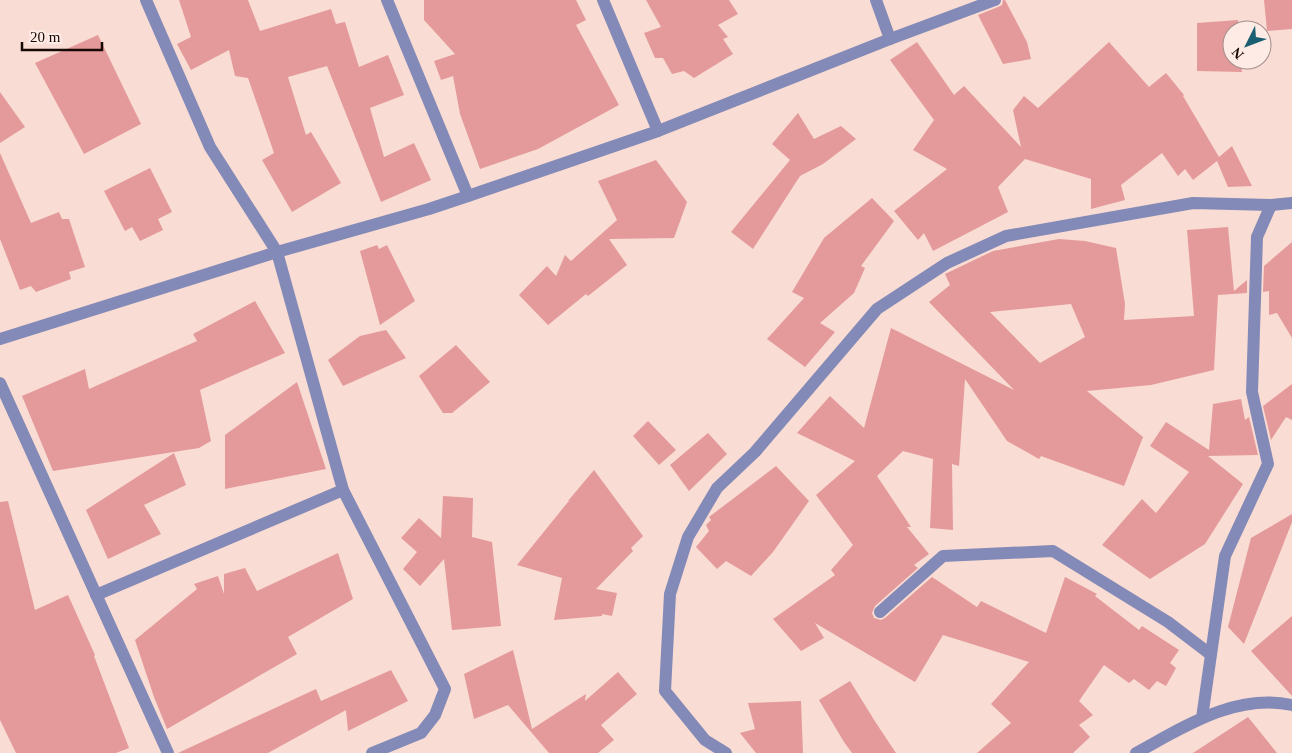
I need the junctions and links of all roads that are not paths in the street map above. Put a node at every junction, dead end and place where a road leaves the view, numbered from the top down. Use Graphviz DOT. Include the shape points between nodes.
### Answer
graph roads {
  1 [pos="146,0"];
  2 [pos="387,0"];
  3 [pos="603,0"];
  4 [pos="876,0"];
  5 [pos="995,0"];
  6 [pos="890,39"];
  7 [pos="658,131"];
  8 [pos="468,196"];
  9 [pos="1292,204"];
  10 [pos="1271,205"];
  11 [pos="277,252"];
  12 [pos="0,339"];
  13 [pos="0,383"];
  14 [pos="343,490"];
  15 [pos="96,595"];
  16 [pos="880,612"];
  17 [pos="1210,654"];
  18 [pos="1292,705"];
  19 [pos="1202,718"];
  20 [pos="168,753"];
  21 [pos="372,753"];
  22 [pos="726,753"];
  23 [pos="1136,753"];
  1 -- 11 [label="street" via="210,147"];
  2 -- 8 [label="street"];
  3 -- 7 [label="street"];
  4 -- 6 [label="street"];
  5 -- 6 [label="street"];
  6 -- 7 [label="street"];
  7 -- 8 [label="street"];
  8 -- 11 [label="street"];
  9 -- 10 [label="street"];
  10 -- 17 [label="street" via="1257,238 1252,392 1268,464 1225,556"];
  10 -- 22 [label="street" via="1193,203 1006,236 947,263 877,309 755,452 717,488 688,538 670,594 665,691 705,740"];
  11 -- 12 [label="street"];
  11 -- 14 [label="street"];
  13 -- 15 [label="street"];
  14 -- 15 [label="street"];
  14 -- 21 [label="street" via="445,689 435,715 421,733"];
  15 -- 20 [label="street"];
  16 -- 17 [label="street" via="943,556 1053,551 1168,622"];
  17 -- 19 [label="street"];
  18 -- 19 [label="street" via="1278,702 1232,706"];
  19 -- 23 [label="street"];
}
